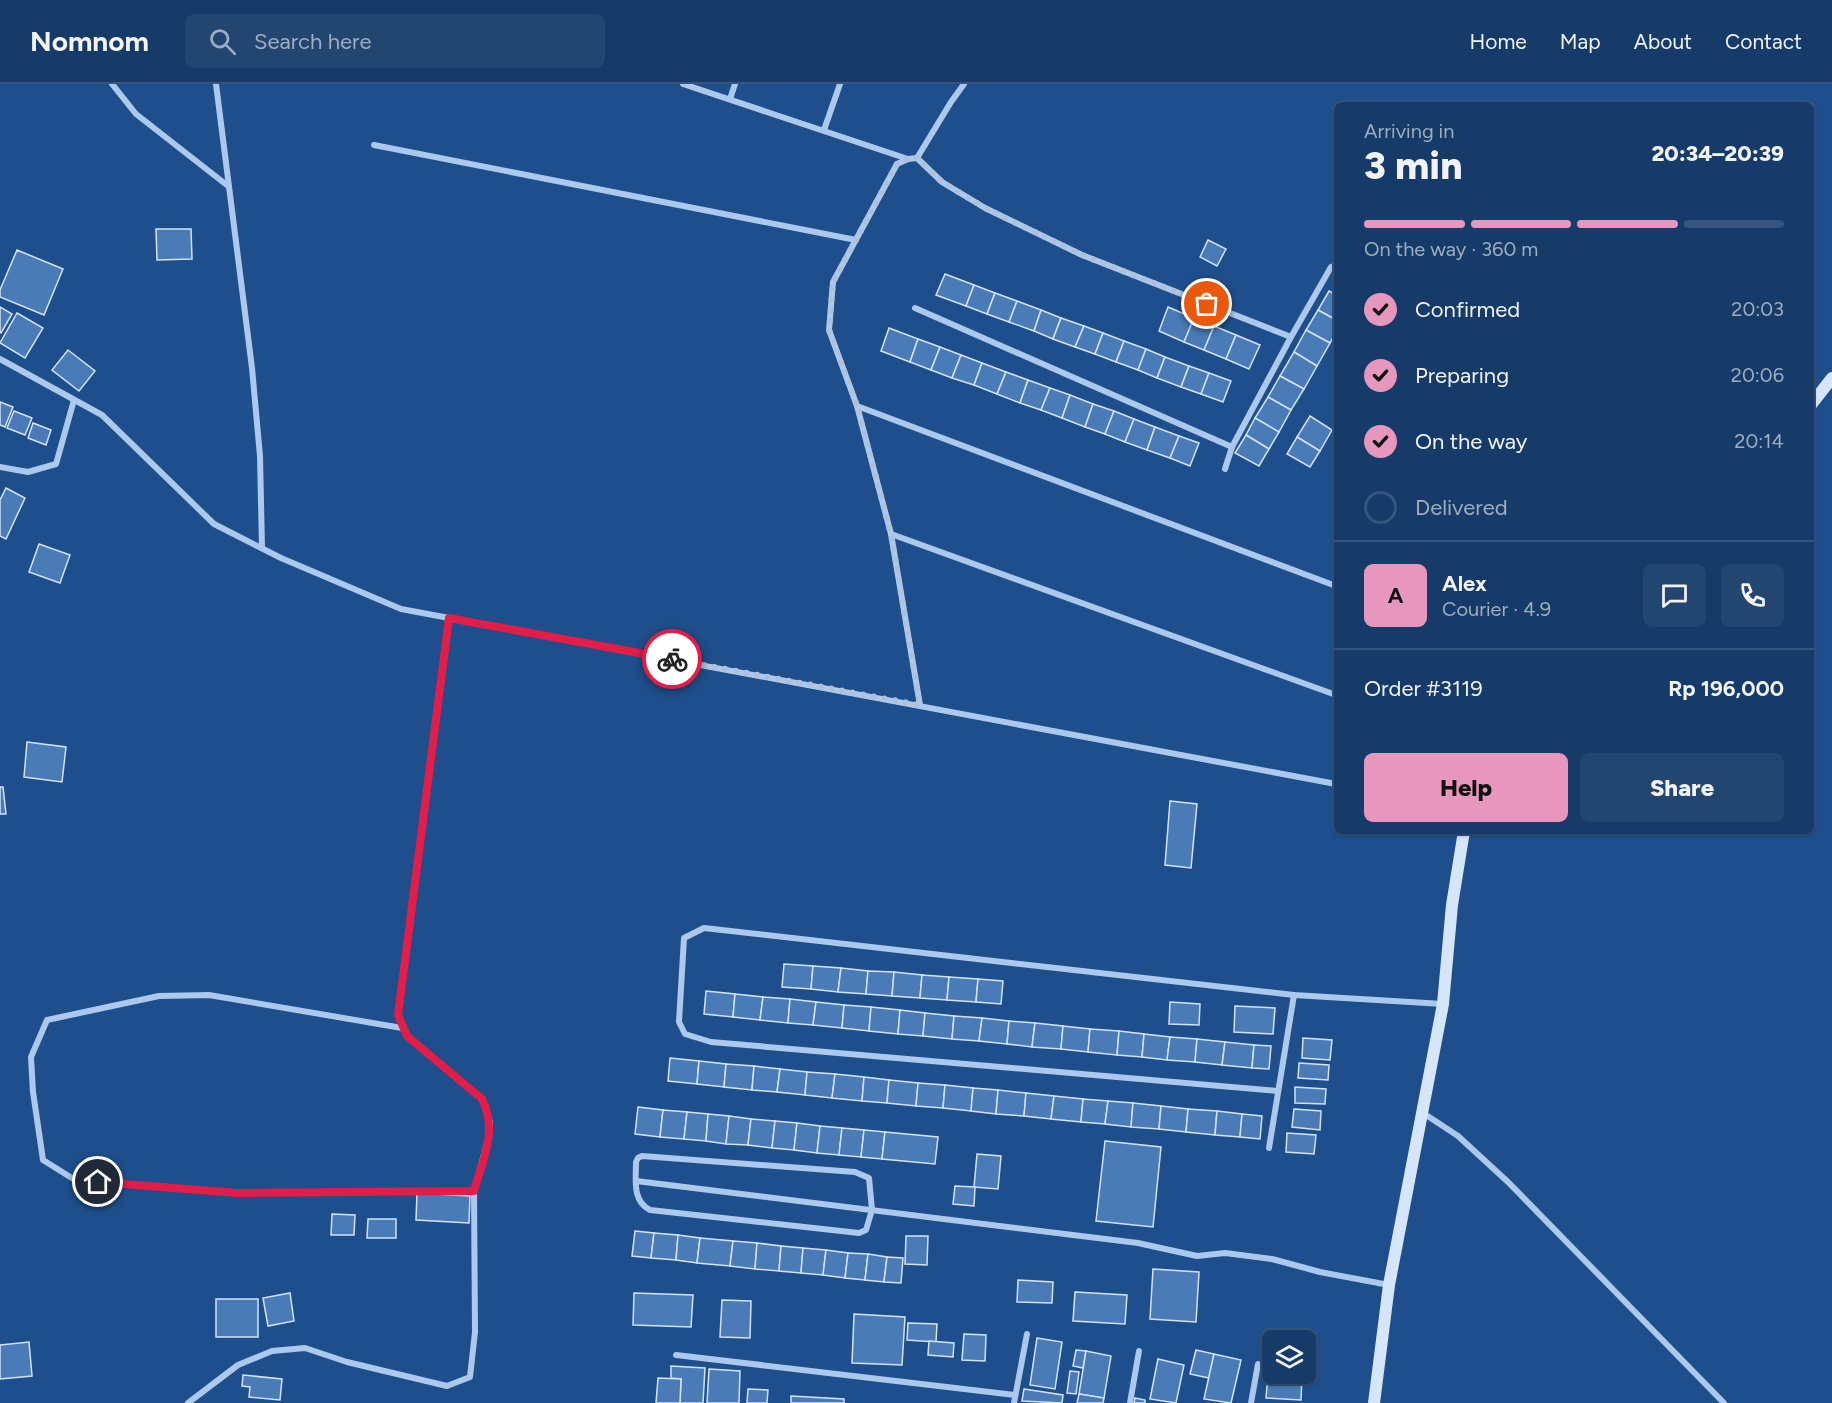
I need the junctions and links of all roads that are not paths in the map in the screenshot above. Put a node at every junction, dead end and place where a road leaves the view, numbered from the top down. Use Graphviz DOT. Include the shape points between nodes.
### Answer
graph roads {
  1 [pos="112,84"];
  2 [pos="216,84"];
  3 [pos="682,84"];
  4 [pos="735,84"];
  5 [pos="840,84"];
  6 [pos="964,84"];
  7 [pos="730,99"];
  8 [pos="824,130"];
  9 [pos="374,145"];
  10 [pos="917,158"];
  11 [pos="908,159"];
  12 [pos="228,186"];
  13 [pos="856,240"];
  14 [pos="1334,266"];
  15 [pos="915,308"];
  16 [pos="1291,337"];
  17 [pos="0,359"];
  18 [pos="1832,378"];
  19 [pos="74,400"];
  20 [pos="1814,401"];
  21 [pos="857,406"];
  22 [pos="1232,447"];
  23 [pos="0,467"];
  24 [pos="1225,469"];
  25 [pos="891,534"];
  26 [pos="262,548"];
  27 [pos="1334,585"];
  28 [pos="449,618"];
  29 [pos="1334,694"];
  30 [pos="920,705"];
  31 [pos="1334,784"];
  32 [pos="1464,834"];
  33 [pos="1293,995"];
  34 [pos="1443,1004"];
  35 [pos="402,1028"];
  36 [pos="1278,1091"];
  37 [pos="1423,1113"];
  38 [pos="1269,1148"];
  39 [pos="636,1181"];
  40 [pos="474,1191"];
  41 [pos="872,1210"];
  42 [pos="1389,1285"];
  43 [pos="1027,1334"];
  44 [pos="1139,1351"];
  45 [pos="676,1355"];
  46 [pos="1258,1364"];
  47 [pos="1015,1395"];
  48 [pos="188,1403"];
  49 [pos="1014,1403"];
  50 [pos="1130,1403"];
  51 [pos="1251,1403"];
  52 [pos="1374,1403"];
  53 [pos="1724,1403"];
  1 -- 12 [label="street" via="136,114"];
  2 -- 12 [label="street"];
  3 -- 7 [label="street"];
  4 -- 7 [label="street"];
  5 -- 8 [label="street"];
  6 -- 10 [label="street"];
  7 -- 8 [label="street"];
  8 -- 11 [label="street"];
  9 -- 13 [label="street"];
  10 -- 11 [label="street"];
  10 -- 16 [label="street" via="942,182 985,208 1082,255"];
  11 -- 13 [label="street" via="897,164"];
  12 -- 26 [label="street" via="253,379"];
  13 -- 21 [label="street" via="833,282 829,330"];
  14 -- 16 [label="street"];
  15 -- 22 [label="street"];
  16 -- 22 [label="street"];
  17 -- 19 [label="street"];
  18 -- 20 [label="street"];
  19 -- 23 [label="street" via="57,464 28,472"];
  19 -- 26 [label="street" via="102,415 214,524"];
  21 -- 25 [label="street"];
  21 -- 27 [label="street"];
  22 -- 24 [label="street"];
  25 -- 29 [label="street"];
  25 -- 30 [label="street"];
  26 -- 28 [label="street" via="401,609"];
  28 -- 30 [label="street"];
  28 -- 35 [label="street" via="398,1015"];
  30 -- 31 [label="street"];
  32 -- 34 [label="street"];
  33 -- 34 [label="street"];
  33 -- 36 [label="street"];
  33 -- 36 [label="street" via="704,928 684,938 679,1022 685,1034 711,1042"];
  34 -- 37 [label="street"];
  35 -- 40 [label="street" via="482,1099 488,1111 489,1137"];
  35 -- 40 [label="street" via="209,995 159,996 47,1020 31,1058 43,1160 75,1180 237,1193"];
  36 -- 38 [label="street"];
  37 -- 42 [label="street"];
  37 -- 53 [label="street" via="1458,1136 1508,1182"];
  39 -- 41 [label="street"];
  39 -- 41 [label="street" via="638,1200 650,1210 860,1233 866,1230"];
  39 -- 41 [label="street" via="636,1162 642,1156 855,1172 869,1178"];
  40 -- 48 [label="street" via="476,1332 470,1377 447,1386 305,1348 272,1351 238,1365"];
  41 -- 42 [label="street" via="1138,1243 1197,1256 1225,1253 1272,1259"];
  42 -- 52 [label="street"];
  43 -- 47 [label="street"];
  44 -- 50 [label="street"];
  45 -- 47 [label="street"];
  46 -- 51 [label="street"];
  47 -- 49 [label="street"];
}
